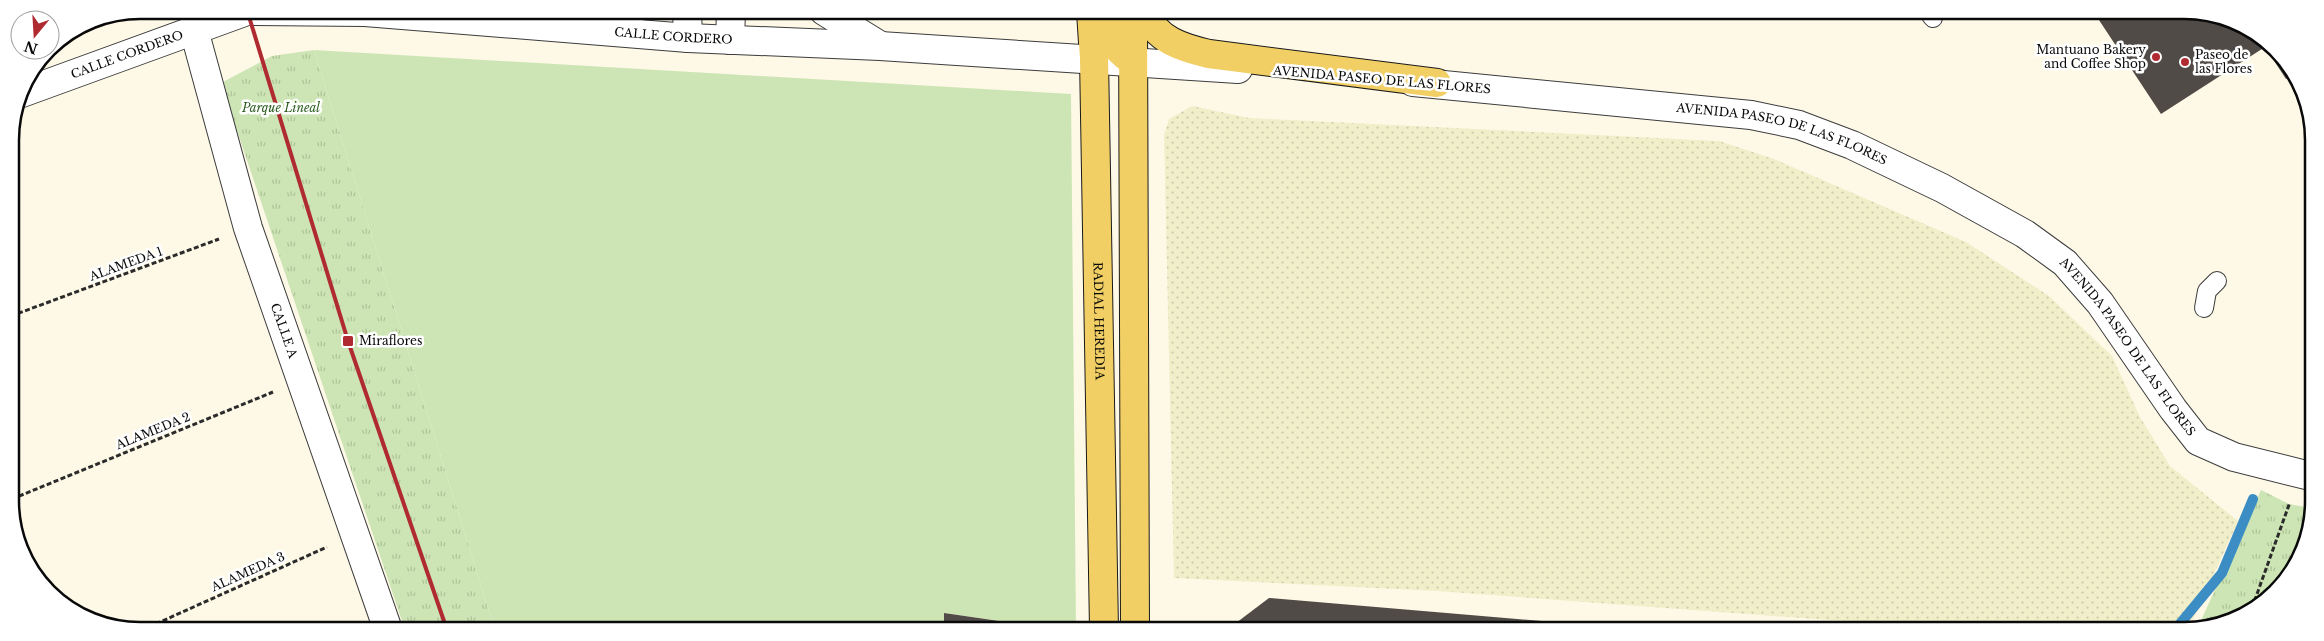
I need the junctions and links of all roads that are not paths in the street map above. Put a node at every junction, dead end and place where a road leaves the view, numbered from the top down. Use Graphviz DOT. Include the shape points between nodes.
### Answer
graph roads {
  1 [pos="225,19"];
  2 [pos="461,19"];
  3 [pos="687,19"];
  4 [pos="731,19"];
  5 [pos="837,19"];
  6 [pos="1091,19"];
  7 [pos="1111,19"];
  8 [pos="1133,19"];
  9 [pos="1148,19"];
  10 [pos="194,30"];
  11 [pos="688,38"];
  12 [pos="730,40"];
  13 [pos="880,46"];
  14 [pos="1094,58"];
  15 [pos="1132,61"];
  16 [pos="1437,84"];
  17 [pos="29,90"];
  18 [pos="2217,281"];
  19 [pos="2204,308"];
  20 [pos="2305,475"];
  21 [pos="385,622"];
  22 [pos="1104,622"];
  23 [pos="1134,622"];
  1 -- 10 [label="street, CALLE CORDERO"];
  2 -- 11 [label="street, CALLE CORDERO"];
  3 -- 11 [label="street"];
  4 -- 12 [label="street"];
  5 -- 13 [label="street"];
  6 -- 14 [label="main road, RADIAL HEREDIA"];
  7 -- 15 [label="main road" via="1112,40 1117,50"];
  8 -- 15 [label="main road"];
  9 -- 16 [label="main road" via="1164,38 1209,54"];
  10 -- 17 [label="street, CALLE CORDERO"];
  10 -- 21 [label="street, CALLE A" via="248,228"];
  11 -- 12 [label="street, CALLE CORDERO"];
  12 -- 13 [label="street, CALLE CORDERO"];
  13 -- 14 [label="street, CALLE CORDERO"];
  14 -- 15 [label="street, CALLE CORDERO"];
  14 -- 22 [label="main road, RADIAL HEREDIA"];
  15 -- 16 [label="street, AVENIDA PASEO DE LAS FLORES"];
  15 -- 23 [label="main road"];
  16 -- 20 [label="street, AVENIDA PASEO DE LAS FLORES" via="1751,115 1799,126 1852,145 1942,188 2025,234 2065,263 2100,304 2198,441 2234,457"];
  18 -- 19 [label="lane" via="2207,291"];
}
